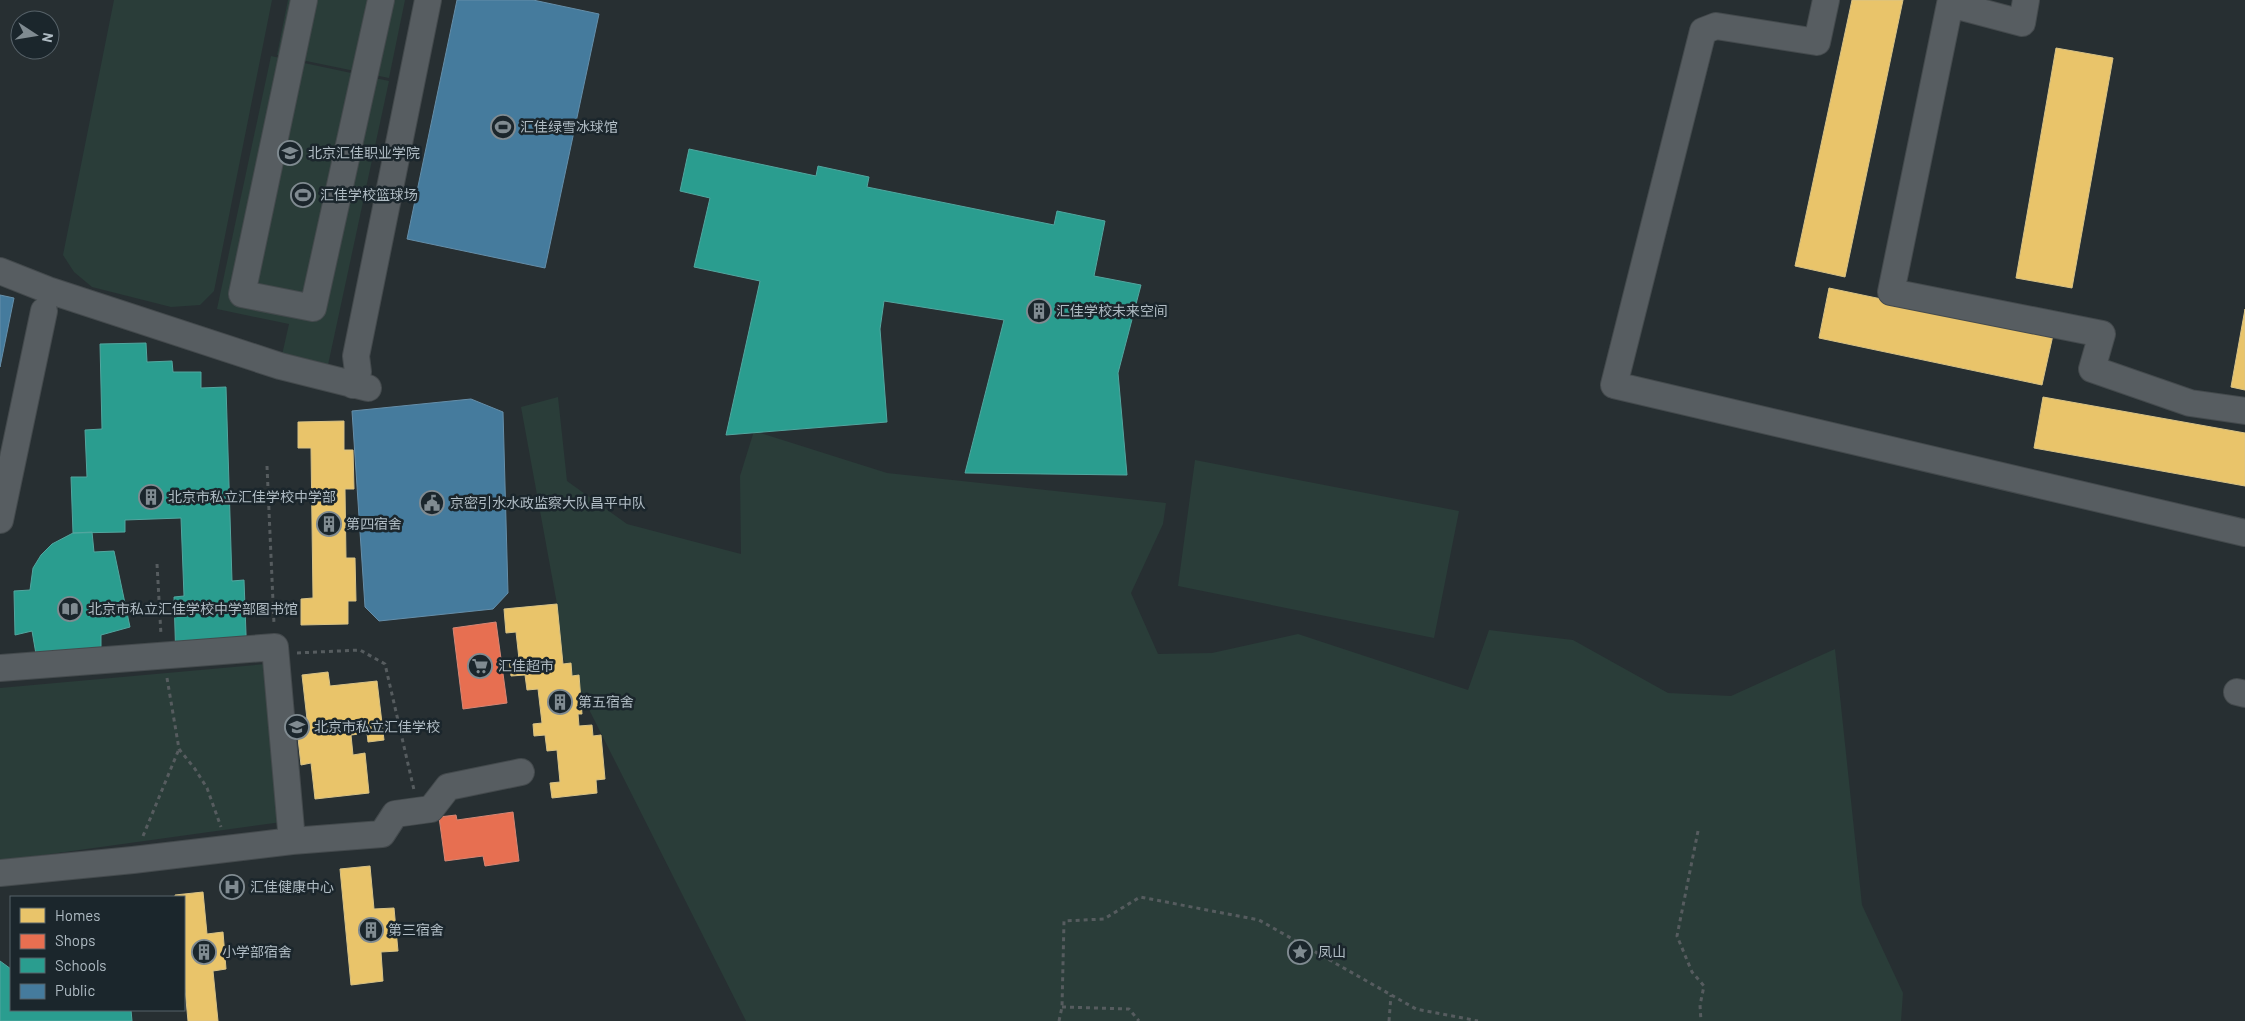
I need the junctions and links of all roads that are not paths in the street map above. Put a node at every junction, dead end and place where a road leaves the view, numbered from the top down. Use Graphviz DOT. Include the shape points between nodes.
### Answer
graph roads {
  1 [pos="304,0"];
  2 [pos="381,0"];
  3 [pos="428,0"];
  4 [pos="1826,0"];
  5 [pos="2026,0"];
  6 [pos="0,271"];
  7 [pos="44,311"];
  8 [pos="2245,411"];
  9 [pos="0,520"];
  10 [pos="2245,533"];
  11 [pos="0,668"];
  12 [pos="521,772"];
  13 [pos="292,841"];
  14 [pos="0,873"];
  1 -- 2 [label="street" via="242,294 313,308"];
  3 -- 6 [label="street" via="356,356 360,386 280,366 48,290"];
  4 -- 10 [label="street" via="1818,42 1716,26 1703,31 1614,385"];
  5 -- 8 [label="street" via="2022,23 1950,4 1891,292 2102,334 2092,369 2190,403"];
  7 -- 9 [label="street"];
  11 -- 13 [label="street" via="275,647"];
  12 -- 13 [label="street" via="448,788 431,809 395,814 382,834"];
  13 -- 14 [label="street"];
}
